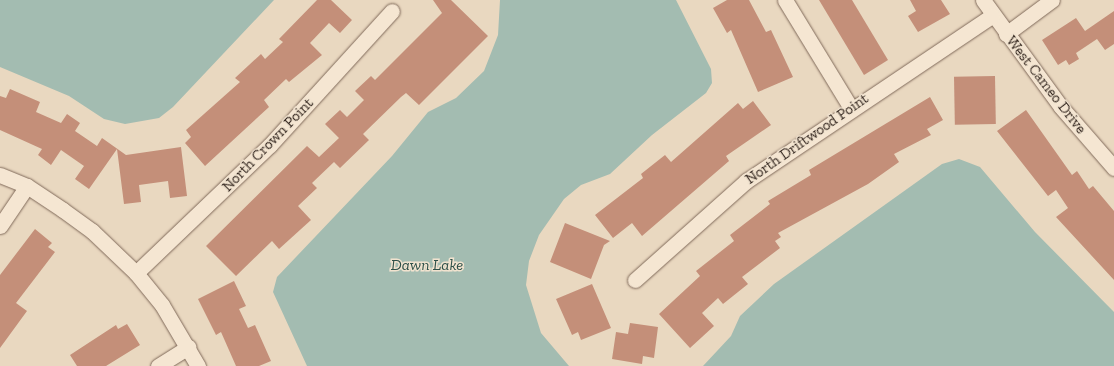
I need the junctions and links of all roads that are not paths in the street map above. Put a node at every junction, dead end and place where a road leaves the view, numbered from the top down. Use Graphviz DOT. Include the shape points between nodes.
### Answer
graph roads {
  1 [pos="785,0"];
  2 [pos="982,0"];
  3 [pos="1052,0"];
  4 [pos="392,10"];
  5 [pos="992,16"];
  6 [pos="1006,34"];
  7 [pos="851,108"];
  8 [pos="1114,168"];
  9 [pos="0,175"];
  10 [pos="27,186"];
  11 [pos="0,226"];
  12 [pos="136,273"];
  13 [pos="635,280"];
  14 [pos="189,347"];
  15 [pos="158,366"];
  16 [pos="198,366"];
  1 -- 7 [label="street"];
  2 -- 5 [label="street, West Cameo Drive"];
  3 -- 6 [label="street"];
  4 -- 12 [label="street, North Crown Point" via="270,145"];
  5 -- 6 [label="street, West Cameo Drive"];
  5 -- 7 [label="street, North Driftwood Point"];
  6 -- 8 [label="street, West Cameo Drive" via="1061,107"];
  7 -- 13 [label="street, North Driftwood Point" via="746,181"];
  9 -- 10 [label="street"];
  10 -- 11 [label="street"];
  10 -- 12 [label="street" via="92,231"];
  12 -- 14 [label="street"];
  14 -- 15 [label="street"];
  14 -- 16 [label="street"];
}
